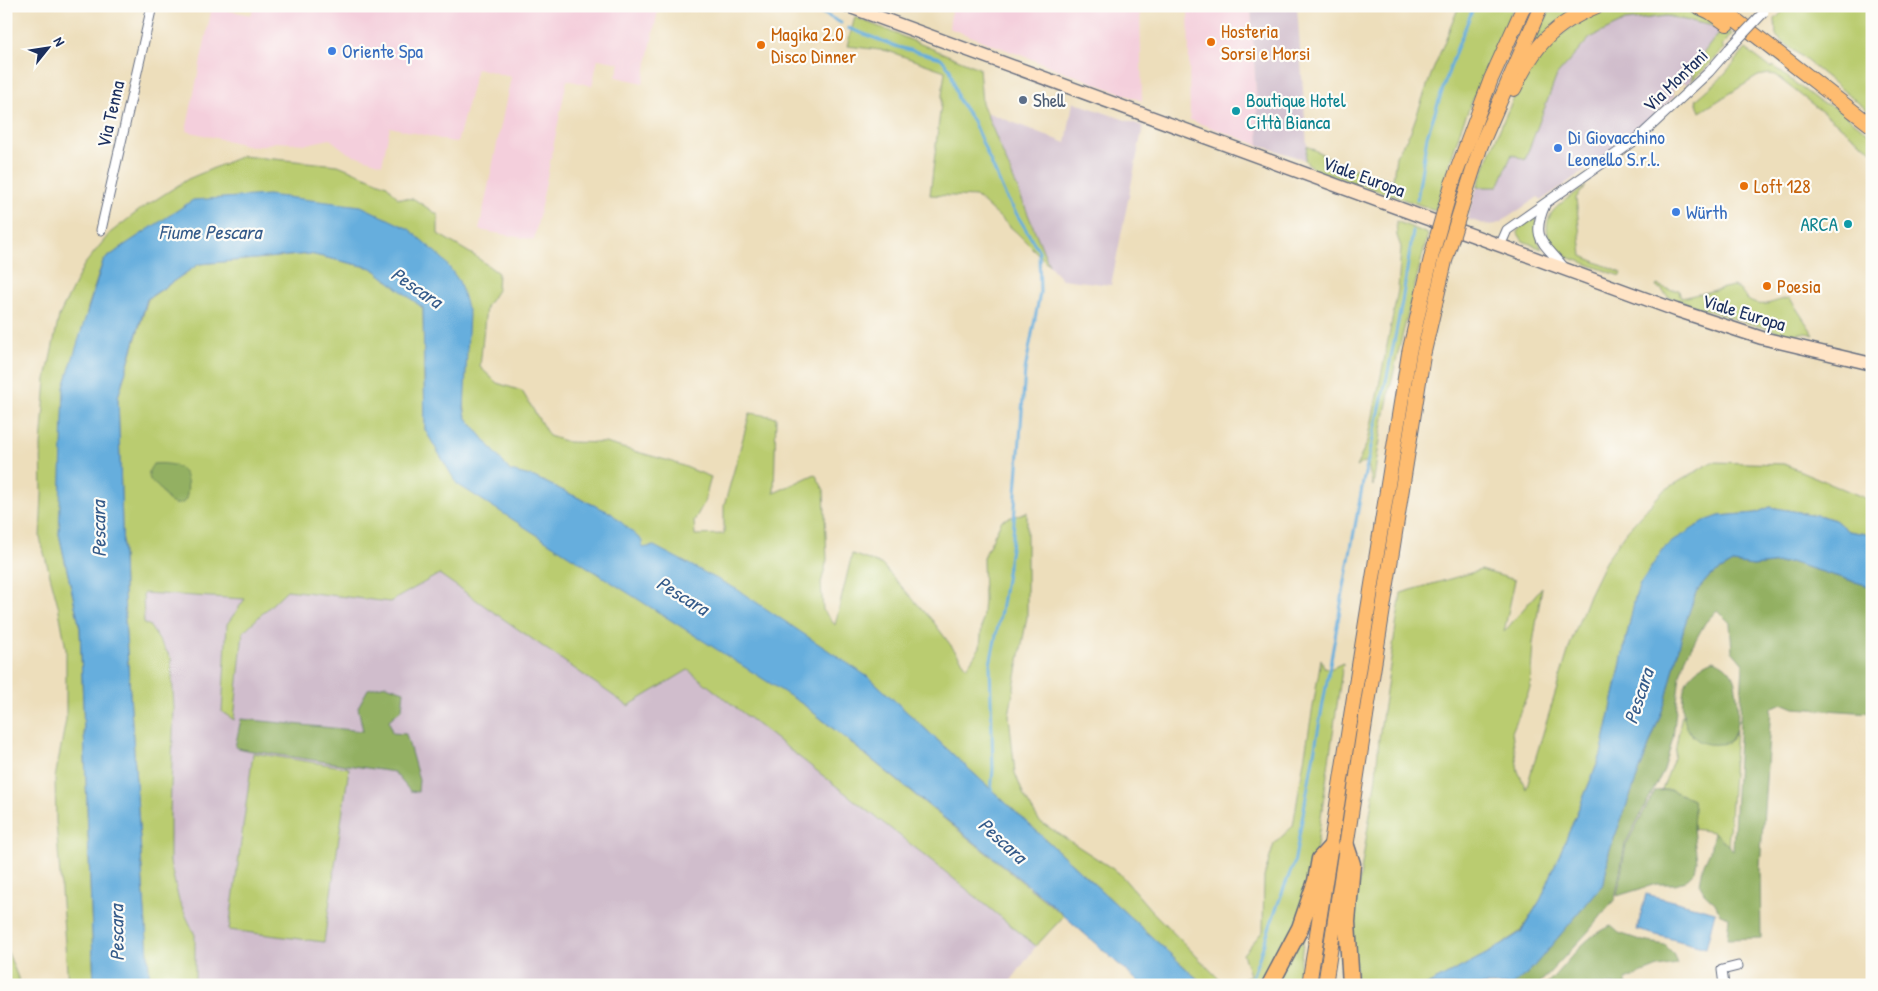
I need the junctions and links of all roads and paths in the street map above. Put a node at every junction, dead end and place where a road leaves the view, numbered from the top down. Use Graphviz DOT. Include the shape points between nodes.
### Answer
graph roads {
  1 [pos="152,6"];
  2 [pos="848,6"];
  3 [pos="1524,6"];
  4 [pos="1541,6"];
  5 [pos="1597,6"];
  6 [pos="1697,6"];
  7 [pos="1718,6"];
  8 [pos="1727,6"];
  9 [pos="1767,9"];
  10 [pos="1737,21"];
  11 [pos="1758,37"];
  12 [pos="1499,100"];
  13 [pos="1872,126"];
  14 [pos="1546,203"];
  15 [pos="101,230"];
  16 [pos="1500,246"];
  17 [pos="1566,271"];
  18 [pos="1872,364"];
  19 [pos="1339,847"];
  20 [pos="1738,966"];
  21 [pos="1270,985"];
  22 [pos="1309,985"];
  23 [pos="1325,985"];
  24 [pos="1351,985"];
  25 [pos="1724,985"];
  1 -- 15 [label="street, Via Tenna"];
  2 -- 16 [label="main road, Viale Europa"];
  3 -- 19 [label="highway, bridge" via="1491,79 1452,184 1408,353"];
  4 -- 12 [label="highway"];
  5 -- 12 [label="highway" via="1576,16 1547,37 1532,54 1514,89"];
  6 -- 11 [label="highway" via="1737,31"];
  7 -- 10 [label="highway"];
  8 -- 10 [label="highway"];
  9 -- 14 [label="street, Via Montani, bridge" via="1709,72 1644,133"];
  10 -- 11 [label="highway"];
  11 -- 13 [label="highway"];
  12 -- 19 [label="highway, bridge" via="1466,189 1423,356"];
  14 -- 16 [label="street, Via Montani" via="1507,230"];
  14 -- 17 [label="street" via="1539,223 1541,239"];
  16 -- 17 [label="main road, Viale Europa"];
  17 -- 18 [label="main road, Viale Europa" via="1734,330"];
  19 -- 21 [label="highway" via="1320,859 1300,928"];
  19 -- 22 [label="highway"];
  19 -- 23 [label="highway"];
  19 -- 24 [label="highway" via="1352,864 1347,922"];
  20 -- 25 [label="street" via="1722,970"];
}
